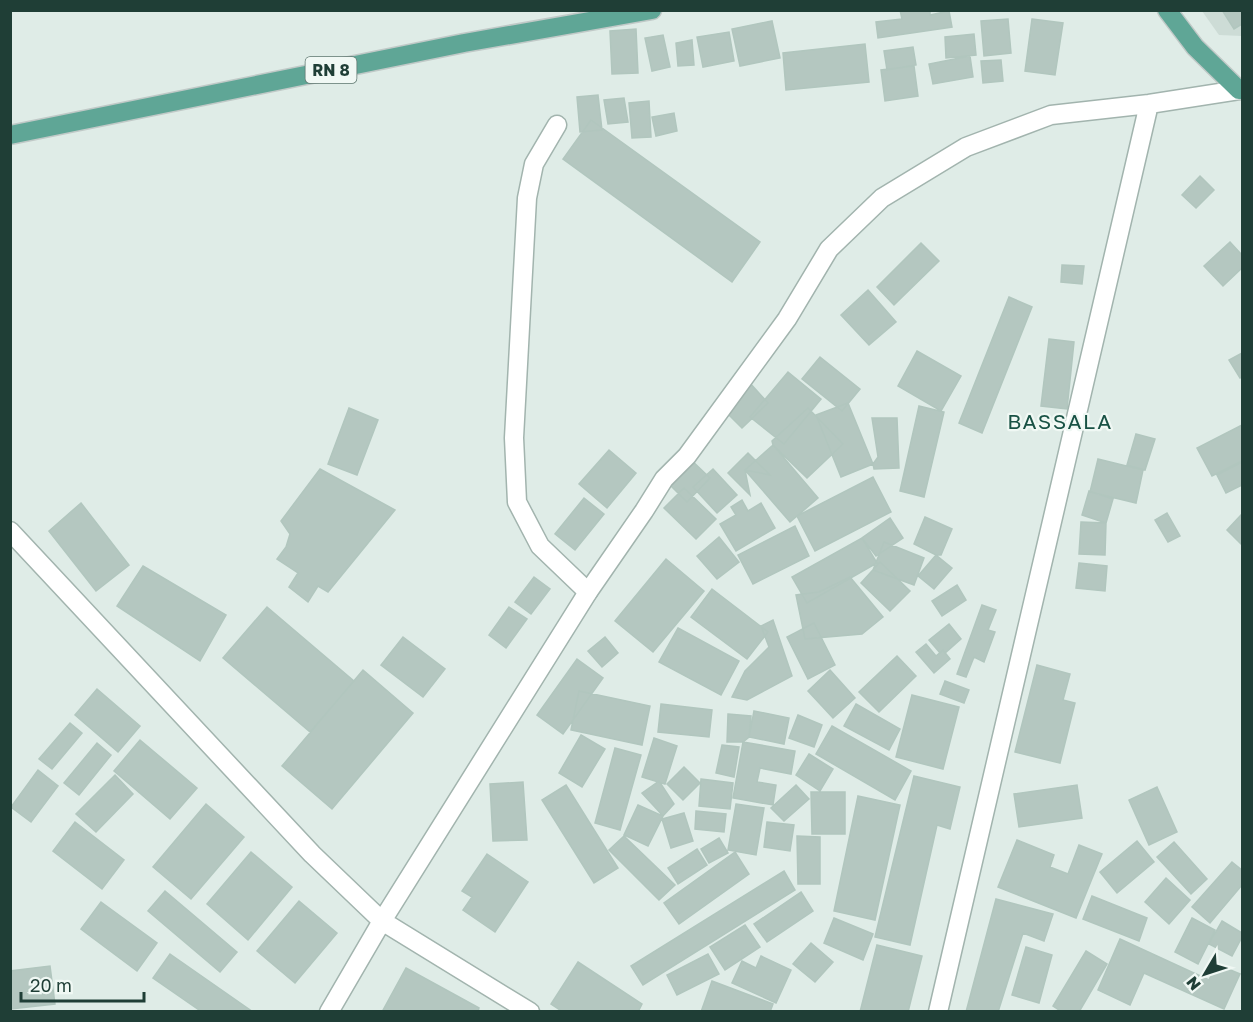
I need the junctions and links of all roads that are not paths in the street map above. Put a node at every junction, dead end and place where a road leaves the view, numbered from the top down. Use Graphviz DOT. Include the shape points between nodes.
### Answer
graph roads {
  1 [pos="652,10"];
  2 [pos="1167,10"];
  3 [pos="1241,90"];
  4 [pos="1149,104"];
  5 [pos="557,125"];
  6 [pos="10,135"];
  7 [pos="10,531"];
  8 [pos="588,592"];
  9 [pos="382,921"];
  10 [pos="329,1011"];
  11 [pos="530,1011"];
  12 [pos="938,1011"];
  1 -- 6 [label="main road, RN 8" via="464,43"];
  2 -- 3 [label="main road" via="1195,47"];
  3 -- 4 [label="street"];
  4 -- 8 [label="street" via="1051,115 966,147 882,198 829,249 787,319 687,456 664,479"];
  4 -- 12 [label="street"];
  5 -- 8 [label="street" via="534,164 526,198 514,438 517,502 540,546"];
  7 -- 9 [label="street" via="312,854"];
  8 -- 9 [label="street"];
  9 -- 10 [label="street"];
  9 -- 11 [label="street"];
}
